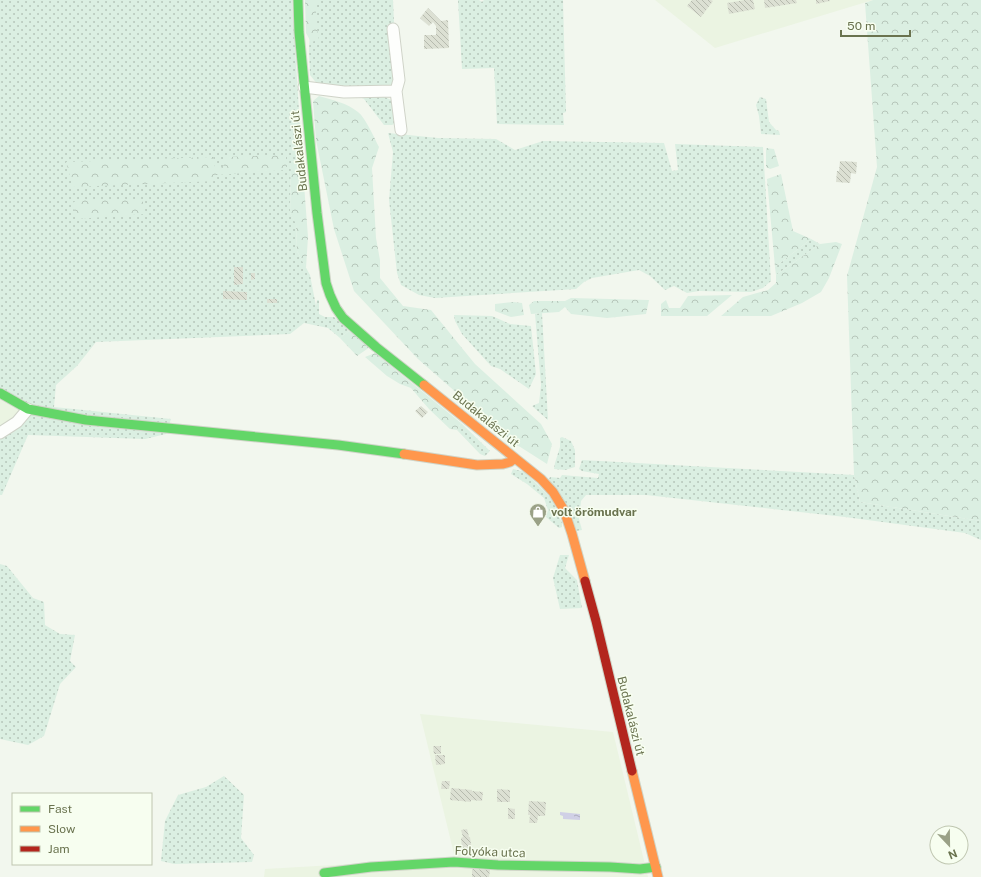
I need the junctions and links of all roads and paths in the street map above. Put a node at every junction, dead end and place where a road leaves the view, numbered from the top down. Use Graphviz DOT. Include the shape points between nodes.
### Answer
graph roads {
  1 [pos="298,0"];
  2 [pos="393,28"];
  3 [pos="304,87"];
  4 [pos="396,92"];
  5 [pos="400,130"];
  6 [pos="0,393"];
  7 [pos="28,409"];
  8 [pos="0,433"];
  9 [pos="515,458"];
  10 [pos="656,867"];
  11 [pos="324,873"];
  12 [pos="658,877"];
  1 -- 3 [label="main road, Budakalászi út"];
  2 -- 4 [label="street" via="398,80"];
  3 -- 4 [label="street" via="344,92"];
  3 -- 9 [label="main road, Budakalászi út" via="326,283 336,308 343,318 376,347"];
  4 -- 5 [label="street"];
  6 -- 7 [label="main road"];
  7 -- 8 [label="street" via="17,422"];
  7 -- 9 [label="main road" via="86,420 338,445 477,465 503,464"];
  9 -- 10 [label="main road, Budakalászi út" via="541,479 564,510 596,621"];
  10 -- 11 [label="main road, Folyóka utca" via="640,869 454,862 371,867"];
  10 -- 12 [label="main road, Budakalászi út"];
}
